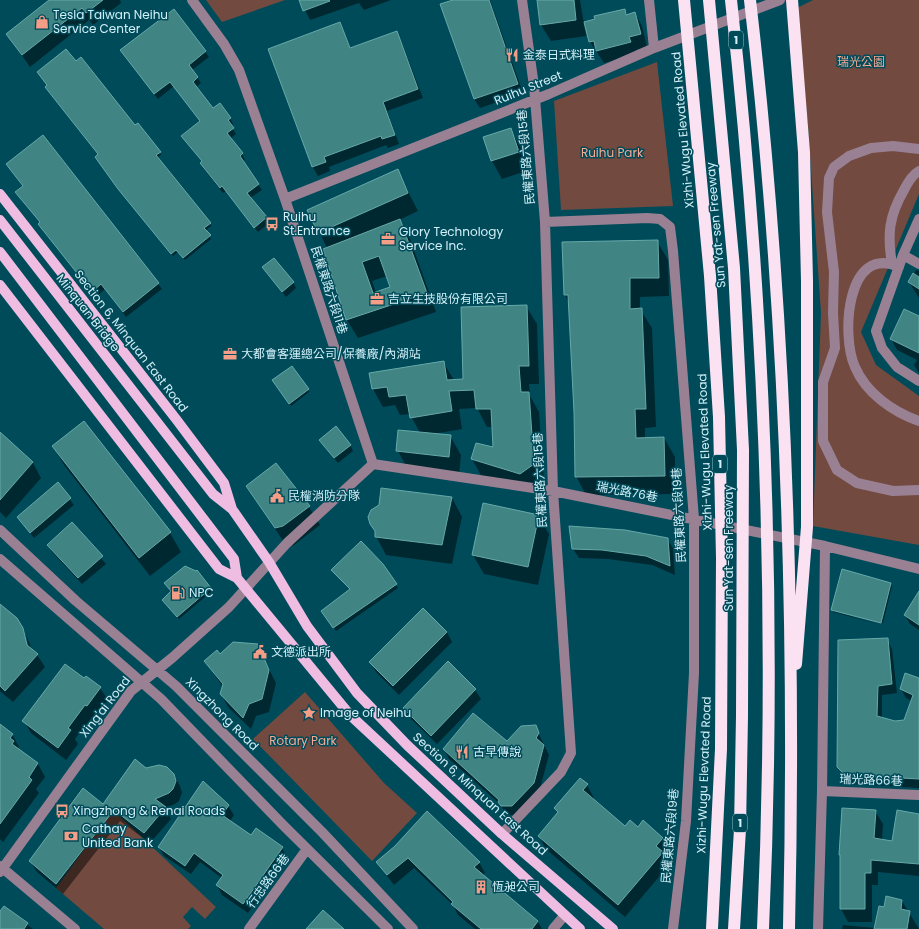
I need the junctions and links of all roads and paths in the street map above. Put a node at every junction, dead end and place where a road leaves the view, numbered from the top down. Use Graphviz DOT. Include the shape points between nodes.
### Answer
graph roads {
  1 [pos="192,0"];
  2 [pos="522,0"];
  3 [pos="649,0"];
  4 [pos="684,0"];
  5 [pos="709,0"];
  6 [pos="731,0"];
  7 [pos="750,0"];
  8 [pos="780,0"];
  9 [pos="792,0"];
  10 [pos="654,48"];
  11 [pos="535,99"];
  12 [pos="919,149"];
  13 [pos="919,171"];
  14 [pos="0,194"];
  15 [pos="286,199"];
  16 [pos="919,219"];
  17 [pos="0,220"];
  18 [pos="545,222"];
  19 [pos="0,252"];
  20 [pos="903,255"];
  21 [pos="919,264"];
  22 [pos="895,265"];
  23 [pos="0,285"];
  24 [pos="919,382"];
  25 [pos="919,421"];
  26 [pos="156,422"];
  27 [pos="374,464"];
  28 [pos="919,490"];
  29 [pos="553,491"];
  30 [pos="232,509"];
  31 [pos="694,519"];
  32 [pos="0,530"];
  33 [pos="825,546"];
  34 [pos="0,559"];
  35 [pos="270,562"];
  36 [pos="919,569"];
  37 [pos="237,578"];
  38 [pos="245,591"];
  39 [pos="156,670"];
  40 [pos="140,682"];
  41 [pos="791,722"];
  42 [pos="822,791"];
  43 [pos="919,795"];
  44 [pos="502,834"];
  45 [pos="307,849"];
  46 [pos="1,869"];
  47 [pos="564,916"];
  48 [pos="75,929"];
  49 [pos="249,929"];
  50 [pos="388,929"];
  51 [pos="413,929"];
  52 [pos="553,929"];
  53 [pos="580,929"];
  54 [pos="613,929"];
  55 [pos="674,929"];
  56 [pos="712,929"];
  57 [pos="734,929"];
  58 [pos="763,929"];
  59 [pos="788,929"];
  60 [pos="818,929"];
  1 -- 15 [label="street, 民權東路六段11巷" via="224,44 239,70"];
  2 -- 11 [label="street, 民權東路六段15巷"];
  3 -- 10 [label="street"];
  4 -- 56 [label="highway, Xizhi-Wugu Elevated Road / 1" via="710,276 719,417 722,558 721,749"];
  5 -- 57 [label="highway, Sun Yat-sen Freeway / 1" via="732,244 743,450 740,828"];
  6 -- 58 [label="highway, 1" via="753,244 763,434 769,700"];
  7 -- 41 [label="highway, 1" via="766,154 777,306 783,417"];
  8 -- 10 [label="street, Ruihu Street"];
  9 -- 41 [label="highway" via="804,152 807,527"];
  10 -- 11 [label="street, Ruihu Street"];
  11 -- 15 [label="street, Ruihu Street"];
  11 -- 18 [label="street, 民權東路六段15巷"];
  12 -- 28 [label="street" via="893,146 871,148 849,156 834,167 829,178 827,212 834,272 835,348 823,382 823,441 837,470 857,483 893,491"];
  13 -- 22 [label="street" via="906,186 889,222 889,248"];
  14 -- 30 [label="main road, Section 6, Minquan East Road" via="224,483"];
  15 -- 27 [label="street, 民權東路六段11巷"];
  16 -- 20 [label="street"];
  17 -- 26 [label="main road, Minquan Bridge"];
  18 -- 29 [label="street, 民權東路六段15巷"];
  18 -- 31 [label="street, 民權東路六段19巷" via="647,218 660,219 670,227"];
  19 -- 37 [label="main road" via="234,559"];
  20 -- 21 [label="street"];
  20 -- 22 [label="street"];
  22 -- 24 [label="street" via="876,331 882,348 897,367"];
  22 -- 25 [label="street" via="879,264 858,278 851,299 848,345 855,367 868,388 900,414"];
  23 -- 37 [label="main road" via="219,568"];
  26 -- 30 [label="main road, Section 6, Minquan East Road" via="213,494"];
  27 -- 29 [label="street, 瑞光路76巷"];
  27 -- 35 [label="street" via="286,543"];
  29 -- 31 [label="street, 瑞光路76巷"];
  29 -- 44 [label="street, 民權東路六段15巷" via="571,753 560,772"];
  30 -- 35 [label="main road, Section 6, Minquan East Road"];
  31 -- 33 [label="street, 瑞光路76巷"];
  31 -- 55 [label="street, 民權東路六段19巷" via="694,672 686,821"];
  32 -- 39 [label="street, Xingzhong Road" via="81,606"];
  33 -- 36 [label="street, 瑞光路76巷"];
  33 -- 42 [label="street"];
  34 -- 40 [label="street"];
  35 -- 38 [label="street, Xing'ai Road"];
  35 -- 44 [label="main road, Section 6, Minquan East Road" via="307,626 357,693 407,746"];
  37 -- 38 [label="main road"];
  38 -- 39 [label="street, Xing'ai Road"];
  38 -- 47 [label="main road" via="350,715"];
  39 -- 40 [label="street, Xing'ai Road"];
  39 -- 51 [label="street, Xingzhong Road" via="176,686 311,820"];
  40 -- 45 [label="street" via="161,699"];
  40 -- 46 [label="street, Xing'ai Road"];
  41 -- 59 [label="highway, 1"];
  42 -- 43 [label="street, 瑞光路66巷"];
  42 -- 60 [label="street"];
  44 -- 54 [label="main road, Section 6, Minquan East Road"];
  45 -- 49 [label="street, 行忠路66巷"];
  45 -- 50 [label="street"];
  46 -- 48 [label="street"];
  47 -- 52 [label="street"];
  47 -- 53 [label="main road"];
}
